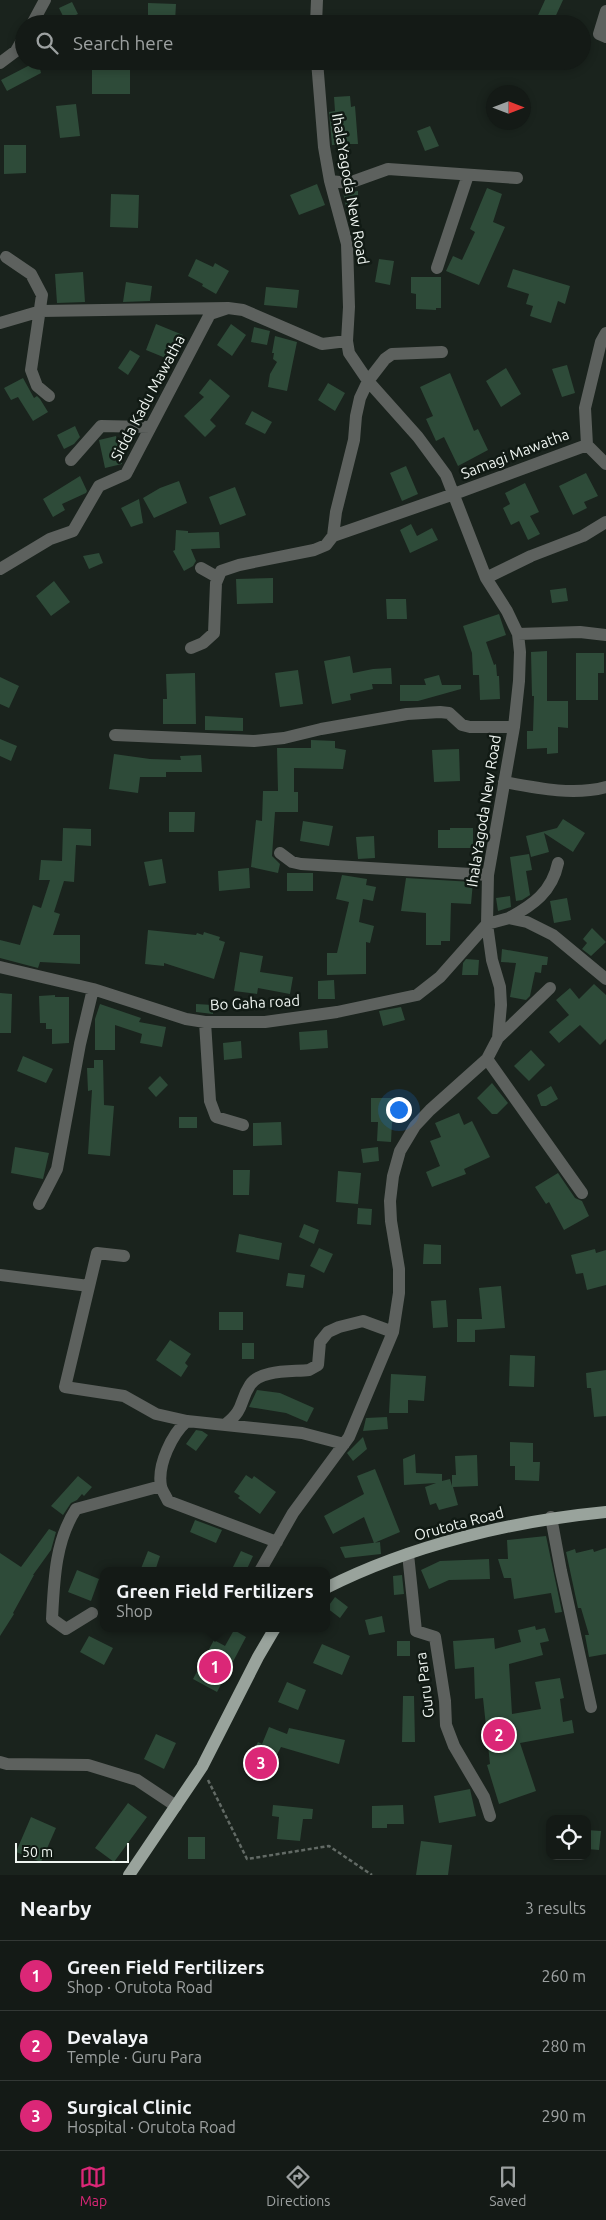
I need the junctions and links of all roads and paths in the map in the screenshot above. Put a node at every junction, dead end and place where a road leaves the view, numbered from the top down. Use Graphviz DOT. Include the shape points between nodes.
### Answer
graph roads {
  1 [pos="45,0"];
  2 [pos="317,0"];
  3 [pos="606,11"];
  4 [pos="37,15"];
  5 [pos="316,15"];
  6 [pos="606,37"];
  7 [pos="15,52"];
  8 [pos="0,63"];
  9 [pos="318,70"];
  10 [pos="468,175"];
  11 [pos="517,178"];
  12 [pos="330,181"];
  13 [pos="6,257"];
  14 [pos="437,268"];
  15 [pos="228,308"];
  16 [pos="41,311"];
  17 [pos="0,323"];
  18 [pos="604,339"];
  19 [pos="347,341"];
  20 [pos="442,352"];
  21 [pos="368,381"];
  22 [pos="49,396"];
  23 [pos="150,427"];
  24 [pos="587,445"];
  25 [pos="71,460"];
  26 [pos="606,464"];
  27 [pos="454,494"];
  28 [pos="606,522"];
  29 [pos="333,536"];
  30 [pos="201,568"];
  31 [pos="0,569"];
  32 [pos="217,577"];
  33 [pos="486,578"];
  34 [pos="518,634"];
  35 [pos="606,635"];
  36 [pos="191,648"];
  37 [pos="514,727"];
  38 [pos="115,735"];
  39 [pos="504,782"];
  40 [pos="606,787"];
  41 [pos="280,852"];
  42 [pos="558,863"];
  43 [pos="488,875"];
  44 [pos="509,918"];
  45 [pos="486,924"];
  46 [pos="0,967"];
  47 [pos="606,979"];
  48 [pos="550,988"];
  49 [pos="93,989"];
  50 [pos="205,1022"];
  51 [pos="498,1038"];
  52 [pos="486,1060"];
  53 [pos="243,1125"];
  54 [pos="582,1193"];
  55 [pos="39,1204"];
  56 [pos="124,1256"];
  57 [pos="0,1275"];
  58 [pos="89,1286"];
  59 [pos="393,1332"];
  60 [pos="187,1421"];
  61 [pos="226,1424"];
  62 [pos="344,1444"];
  63 [pos="161,1486"];
  64 [pos="606,1512"];
  65 [pos="552,1517"];
  66 [pos="277,1542"];
  67 [pos="408,1554"];
  68 [pos="262,1567"];
  69 [pos="330,1586"];
  70 [pos="92,1613"];
  71 [pos="274,1632"];
  72 [pos="591,1707"];
  73 [pos="0,1762"];
  74 [pos="202,1768"];
  75 [pos="176,1806"];
  76 [pos="490,1816"];
  77 [pos="129,1875"];
  78 [pos="372,1875"];
  1 -- 4 [label="street"];
  2 -- 5 [label="street"];
  3 -- 6 [label="street" via="600,34"];
  7 -- 8 [label="street"];
  9 -- 12 [label="street, IhalaYagoda New Road" via="321,123"];
  10 -- 11 [label="street"];
  10 -- 12 [label="street" via="388,169 349,183"];
  10 -- 14 [label="street"];
  12 -- 19 [label="street, IhalaYagoda New Road" via="346,244"];
  13 -- 16 [label="street" via="32,274 42,295"];
  15 -- 16 [label="street"];
  15 -- 19 [label="street" via="243,310 322,344"];
  15 -- 23 [label="street, Sidda Kadu Mawatha" via="210,314"];
  16 -- 17 [label="street"];
  16 -- 22 [label="street" via="32,370 37,386"];
  18 -- 24 [label="street" via="585,408"];
  19 -- 21 [label="street, IhalaYagoda New Road" via="349,353"];
  20 -- 21 [label="street" via="392,354"];
  21 -- 27 [label="street, IhalaYagoda New Road" via="418,437 446,475"];
  21 -- 29 [label="street" via="360,398"];
  23 -- 25 [label="street" via="101,426"];
  23 -- 31 [label="street, Sidda Kadu Mawatha" via="126,474 100,486 73,531 50,539"];
  24 -- 26 [label="street"];
  24 -- 27 [label="street, Samagi Mawatha"];
  27 -- 29 [label="street, Samagi Mawatha"];
  27 -- 33 [label="street, IhalaYagoda New Road"];
  28 -- 33 [label="street" via="583,536"];
  29 -- 32 [label="street, Samagi Mawatha" via="326,545 314,550 233,566 221,571"];
  30 -- 32 [label="street"];
  32 -- 36 [label="street" via="214,633"];
  33 -- 34 [label="street, IhalaYagoda New Road"];
  34 -- 35 [label="street" via="580,632"];
  34 -- 37 [label="street, IhalaYagoda New Road" via="519,681"];
  37 -- 38 [label="street" via="470,727 440,712 407,714 254,741"];
  37 -- 39 [label="street, IhalaYagoda New Road"];
  39 -- 40 [label="street" via="574,791"];
  39 -- 43 [label="street, IhalaYagoda New Road"];
  41 -- 43 [label="street" via="292,862 301,864"];
  42 -- 44 [label="street" via="556,874 542,897"];
  43 -- 45 [label="street, IhalaYagoda New Road"];
  44 -- 45 [label="street"];
  44 -- 47 [label="street" via="527,922 553,935"];
  45 -- 50 [label="street, Bo Gaha road" via="440,977 417,995 302,1018"];
  45 -- 51 [label="street, IhalaYagoda New Road" via="500,986"];
  46 -- 49 [label="street, Bo Gaha road"];
  48 -- 51 [label="street"];
  49 -- 50 [label="street, Bo Gaha road"];
  49 -- 55 [label="street" via="57,1169"];
  50 -- 53 [label="street" via="210,1101 216,1116"];
  51 -- 52 [label="street, IhalaYagoda New Road"];
  52 -- 54 [label="street"];
  52 -- 59 [label="street, IhalaYagoda New Road" via="430,1110 415,1126 400,1151 390,1201 399,1270"];
  56 -- 58 [label="street" via="97,1253"];
  57 -- 58 [label="street"];
  58 -- 60 [label="street" via="65,1387 124,1396 156,1414"];
  59 -- 61 [label="street" via="363,1321 328,1332 320,1342 315,1368 259,1377 250,1384 236,1416"];
  59 -- 62 [label="street, IhalaYagoda New Road"];
  60 -- 61 [label="street"];
  60 -- 63 [label="street" via="176,1430 163,1460"];
  61 -- 62 [label="street" via="302,1433"];
  62 -- 66 [label="street, IhalaYagoda New Road" via="293,1513"];
  63 -- 66 [label="street" via="168,1501"];
  63 -- 70 [label="street" via="76,1509 67,1523 54,1571 52,1619 66,1629"];
  64 -- 65 [label="main road, Orutota Road"];
  65 -- 67 [label="main road, Orutota Road"];
  65 -- 72 [label="street"];
  66 -- 68 [label="street, IhalaYagoda New Road"];
  67 -- 69 [label="main road, Orutota Road"];
  67 -- 76 [label="street, Guru Para" via="416,1631 435,1637 446,1725 454,1746 484,1796"];
  71 -- 74 [label="main road"];
  73 -- 75 [label="street" via="88,1766 137,1780"];
  74 -- 75 [label="main road"];
  74 -- 78 [label="path" via="248,1859 329,1846"];
  75 -- 77 [label="main road"];
}
